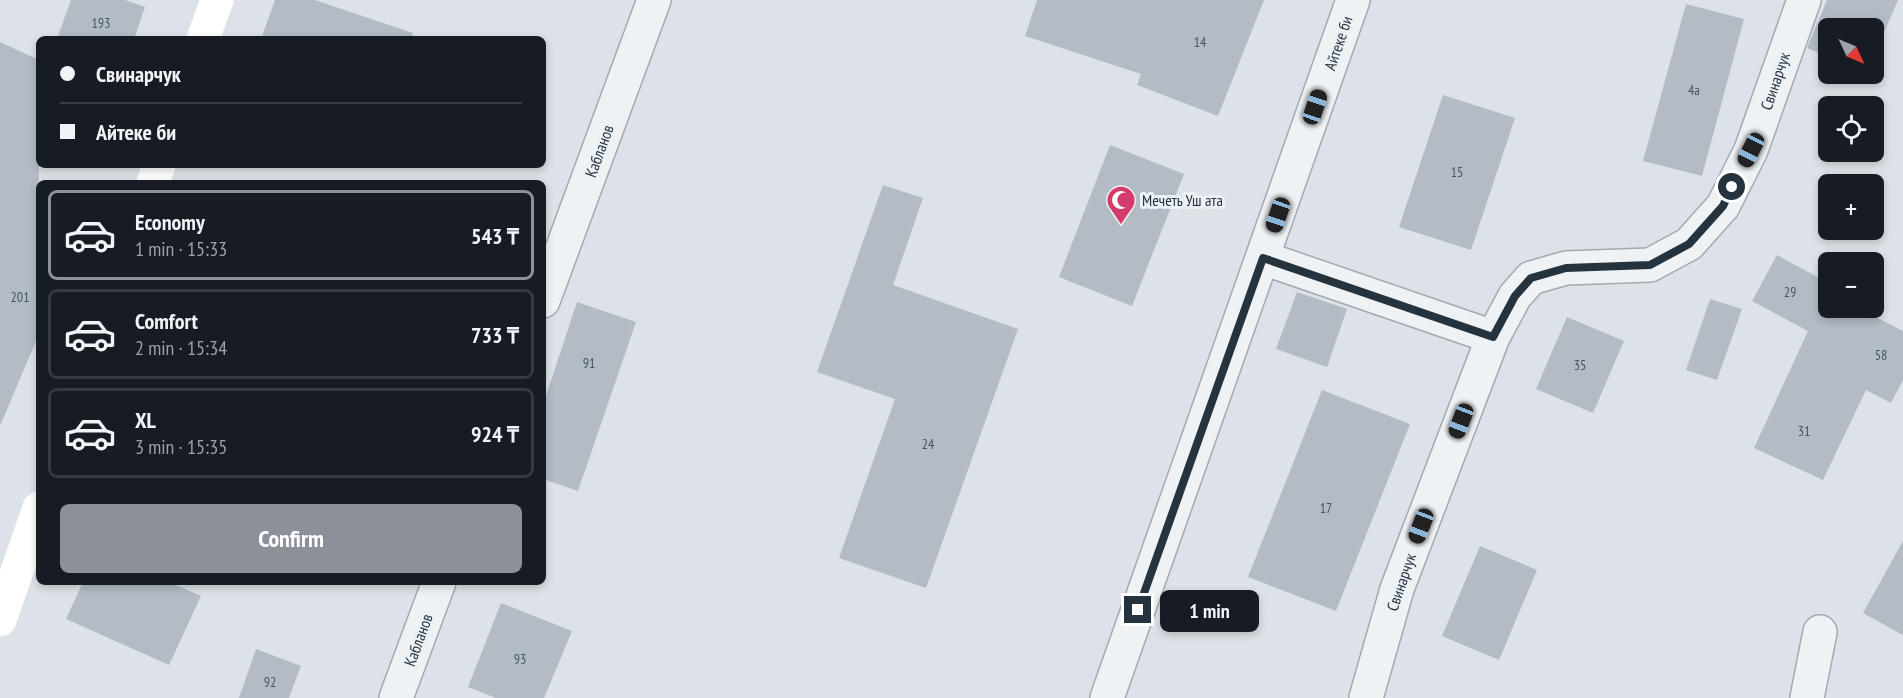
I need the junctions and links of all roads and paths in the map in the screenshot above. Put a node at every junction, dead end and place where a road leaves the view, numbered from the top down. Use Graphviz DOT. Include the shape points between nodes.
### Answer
graph roads {
  1 [pos="217,0"];
  2 [pos="654,0"];
  3 [pos="1353,0"];
  4 [pos="1804,0"];
  5 [pos="204,36"];
  6 [pos="1263,258"];
  7 [pos="546,293"];
  8 [pos="1493,337"];
  9 [pos="36,517"];
  10 [pos="438,585"];
  11 [pos="0,620"];
  12 [pos="1820,632"];
  13 [pos="396,698"];
  14 [pos="1107,698"];
  15 [pos="1365,698"];
  16 [pos="1807,698"];
  1 -- 5 [label="main road"];
  2 -- 7 [label="street, Кабланов"];
  3 -- 6 [label="street, Айтеке би"];
  4 -- 8 [label="street, Свинарчук" via="1751,150 1723,206 1689,244 1650,265 1566,268 1531,278 1515,296"];
  6 -- 8 [label="street"];
  6 -- 14 [label="street, Айтеке би"];
  8 -- 15 [label="street, Свинарчук" via="1397,590"];
  9 -- 11 [label="main road"];
  10 -- 13 [label="street, Кабланов"];
  12 -- 16 [label="street"];
}
